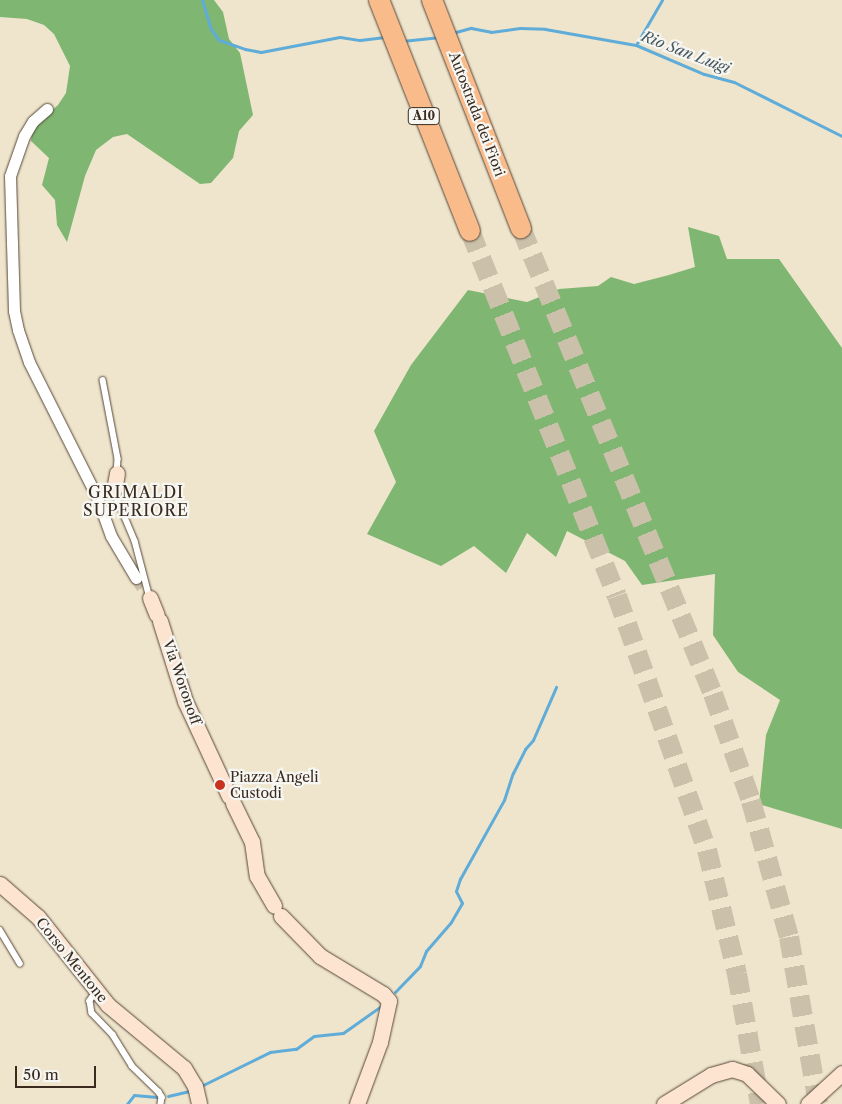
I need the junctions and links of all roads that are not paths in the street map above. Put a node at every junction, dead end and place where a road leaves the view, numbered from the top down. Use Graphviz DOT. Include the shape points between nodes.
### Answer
graph roads {
  1 [pos="379,0"];
  2 [pos="432,0"];
  3 [pos="47,109"];
  4 [pos="521,228"];
  5 [pos="470,231"];
  6 [pos="103,380"];
  7 [pos="117,473"];
  8 [pos="114,490"];
  9 [pos="136,578"];
  10 [pos="147,594"];
  11 [pos="0,884"];
  12 [pos="0,930"];
  13 [pos="20,963"];
  14 [pos="96,992"];
  15 [pos="842,1072"];
  16 [pos="161,1104"];
  17 [pos="199,1104"];
  18 [pos="358,1104"];
  19 [pos="664,1104"];
  20 [pos="778,1104"];
  21 [pos="808,1104"];
  1 -- 5 [label="highway, A10"];
  2 -- 4 [label="highway, Autostrada dei Fiori"];
  3 -- 9 [label="street" via="33,121 24,136 10,176 14,311 29,362 97,497 110,536"];
  6 -- 7 [label="lane, Via Woronoff" via="118,459"];
  7 -- 8 [label="street, Via Woronoff"];
  8 -- 10 [label="lane, Via Woronoff" via="135,541"];
  10 -- 18 [label="street, Via Woronoff" via="185,701 252,842 257,876 278,911 320,956 383,994 389,1001 380,1042"];
  11 -- 14 [label="street, Corso Mentone" via="38,917"];
  12 -- 13 [label="lane"];
  14 -- 16 [label="lane" via="90,1001 92,1013 113,1035 132,1066 159,1092"];
  14 -- 17 [label="street, Corso Mentone" via="126,1022 184,1068 193,1082"];
  15 -- 21 [label="street"];
  19 -- 20 [label="street" via="711,1075 732,1069 747,1074"];
}
